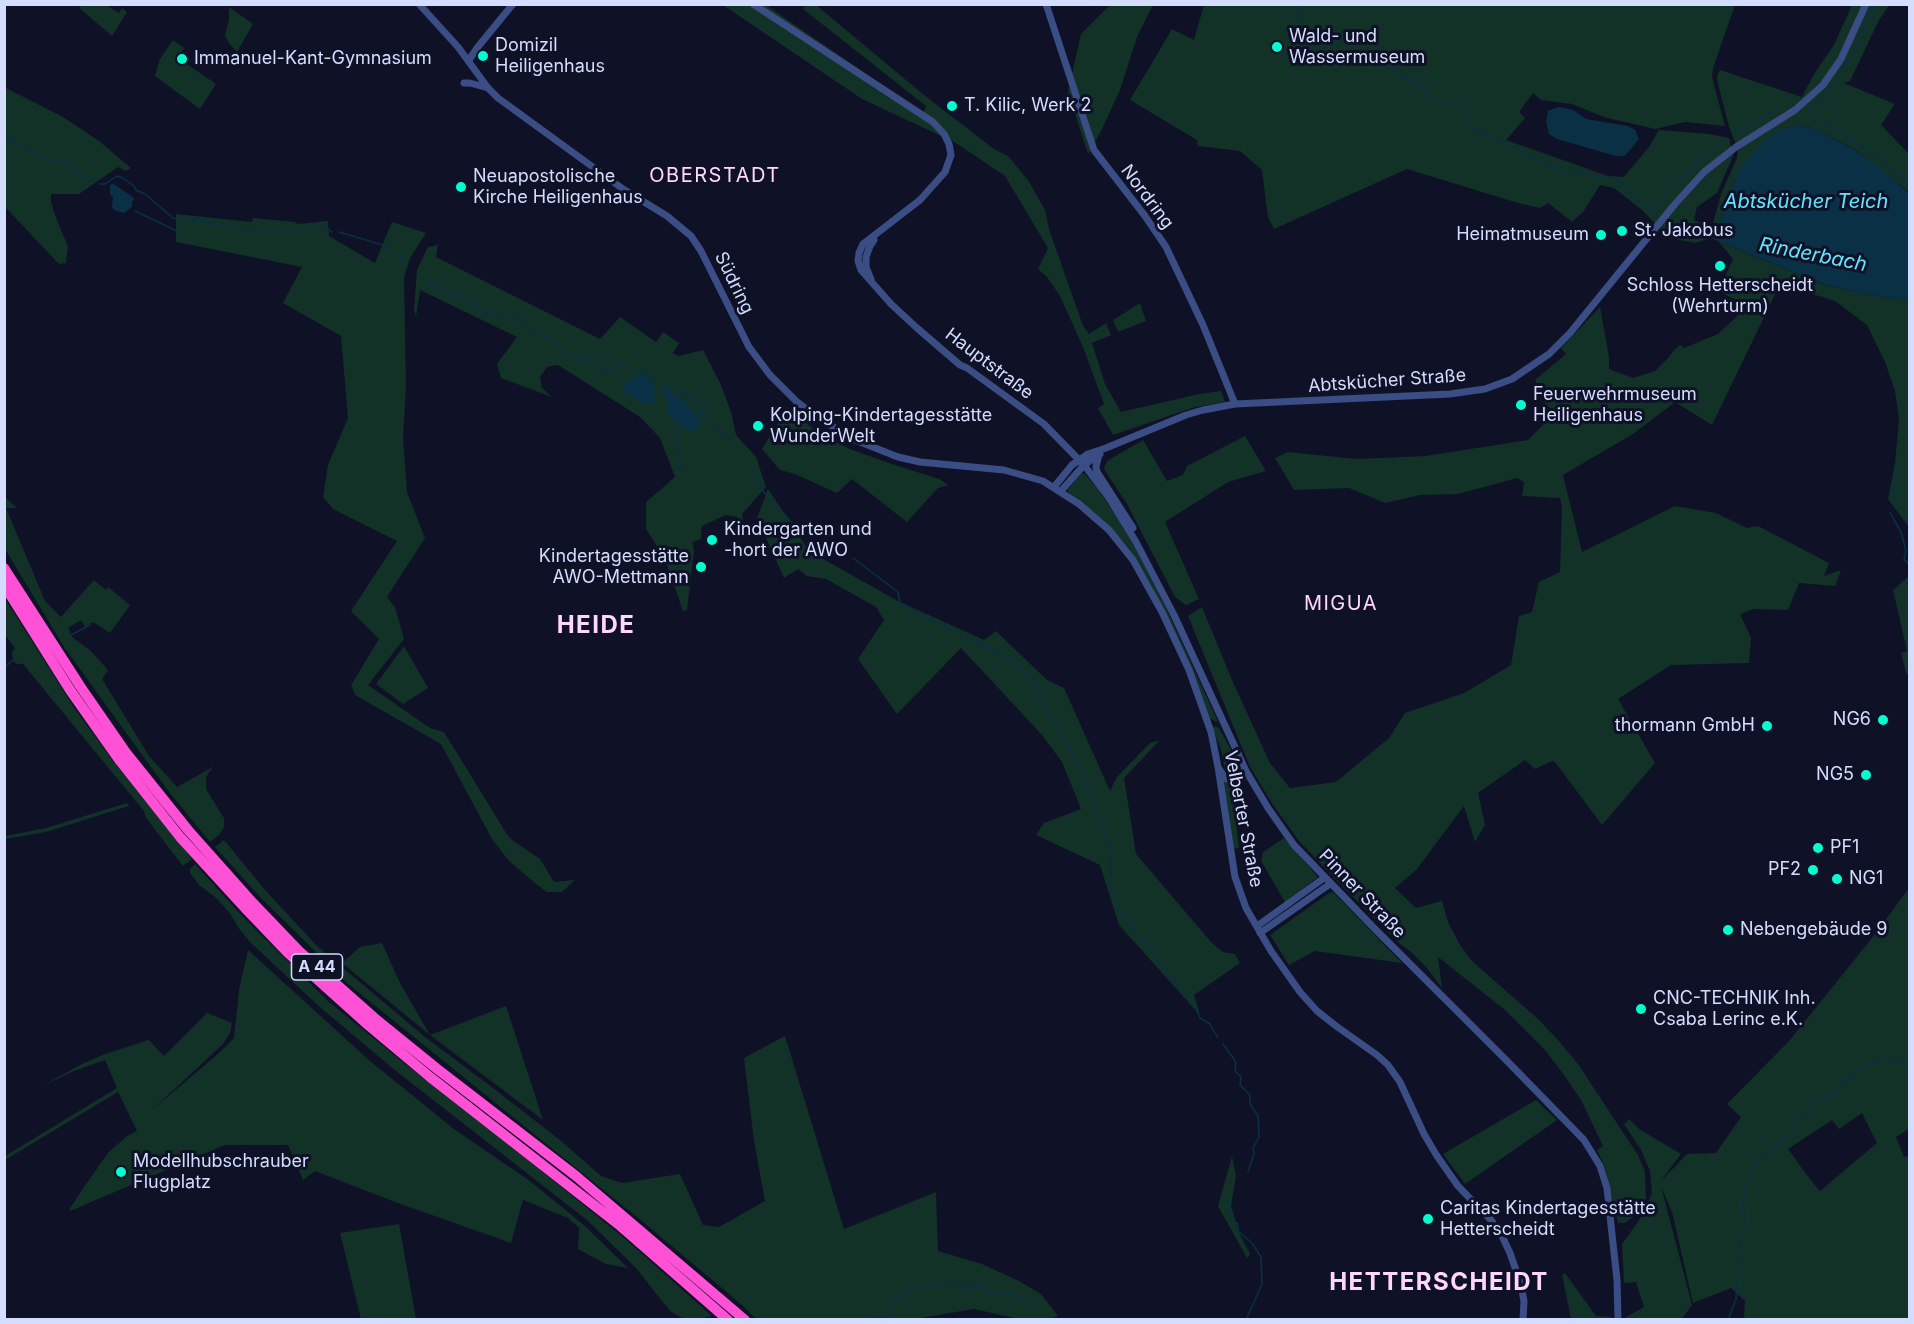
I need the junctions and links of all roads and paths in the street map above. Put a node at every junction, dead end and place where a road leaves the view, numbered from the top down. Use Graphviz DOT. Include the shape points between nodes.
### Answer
graph roads {
  1 [pos="419,4"];
  2 [pos="513,4"];
  3 [pos="753,4"];
  4 [pos="1046,4"];
  5 [pos="1866,4"];
  6 [pos="469,60"];
  7 [pos="464,83"];
  8 [pos="488,88"];
  9 [pos="880,232"];
  10 [pos="875,287"];
  11 [pos="1235,404"];
  12 [pos="1106,448"];
  13 [pos="1099,454"];
  14 [pos="1079,459"];
  15 [pos="1084,465"];
  16 [pos="1058,489"];
  17 [pos="1136,542"];
  18 [pos="4,568"];
  19 [pos="4,585"];
  20 [pos="1207,723"];
  21 [pos="1224,724"];
  22 [pos="1218,767"];
  23 [pos="1246,771"];
  24 [pos="1324,878"];
  25 [pos="1330,884"];
  26 [pos="1258,930"];
  27 [pos="707,1293"];
  28 [pos="728,1320"];
  29 [pos="745,1320"];
  30 [pos="1523,1320"];
  31 [pos="1618,1320"];
  1 -- 6 [label="street, Südring"];
  2 -- 6 [label="street"];
  3 -- 9 [label="street" via="933,122 944,134 950,148 945,172"];
  4 -- 11 [label="street, Nordring" via="1094,150 1166,247"];
  5 -- 11 [label="street, Abtskücher Straße" via="1842,59 1823,85 1795,110 1704,172 1574,329 1527,370 1504,383 1461,393"];
  6 -- 8 [label="street, Südring"];
  7 -- 8 [label="street"];
  8 -- 16 [label="street, Südring" via="687,232 703,253 756,357 783,389 820,420 850,438 898,457 1004,470"];
  9 -- 10 [label="street, Hauptstraße" via="866,256"];
  9 -- 10 [label="street, Hauptstraße" via="863,244 858,261"];
  10 -- 14 [label="street, Hauptstraße" via="960,365 1044,424"];
  11 -- 12 [label="street, Abtskücher Straße" via="1186,415"];
  12 -- 13 [label="street, Abtskücher Straße"];
  12 -- 14 [label="street, Abtskücher Straße"];
  13 -- 15 [label="street, Abtskücher Straße"];
  13 -- 17 [label="street" via="1097,472 1128,518"];
  14 -- 15 [label="street, Hauptstraße"];
  14 -- 16 [label="street"];
  15 -- 16 [label="street, Abtskücher Straße"];
  15 -- 17 [label="street, Pinner Straße"];
  16 -- 20 [label="street, Velberter Straße" via="1109,530 1139,570 1189,669"];
  17 -- 21 [label="street, Pinner Straße"];
  18 -- 27 [label="highway, A 44" via="127,754 188,830 299,951 378,1021 584,1182"];
  19 -- 27 [label="highway, A 44" via="70,690 139,786 180,837 288,953 421,1069"];
  20 -- 21 [label="street"];
  20 -- 22 [label="street, Velberter Straße"];
  21 -- 23 [label="street, Pinner Straße"];
  22 -- 23 [label="street" via="1232,781 1240,779"];
  22 -- 26 [label="street, Velberter Straße" via="1235,877"];
  23 -- 24 [label="street, Pinner Straße" via="1294,845"];
  24 -- 25 [label="street, Pinner Straße"];
  24 -- 26 [label="street"];
  25 -- 26 [label="street"];
  25 -- 31 [label="street, Pinner Straße" via="1594,1154 1608,1200"];
  26 -- 30 [label="street, Velberter Straße" via="1317,1011 1377,1055 1396,1076 1447,1171 1502,1236 1521,1285"];
  27 -- 28 [label="highway, A 44"];
  27 -- 29 [label="highway, A 44"];
}
